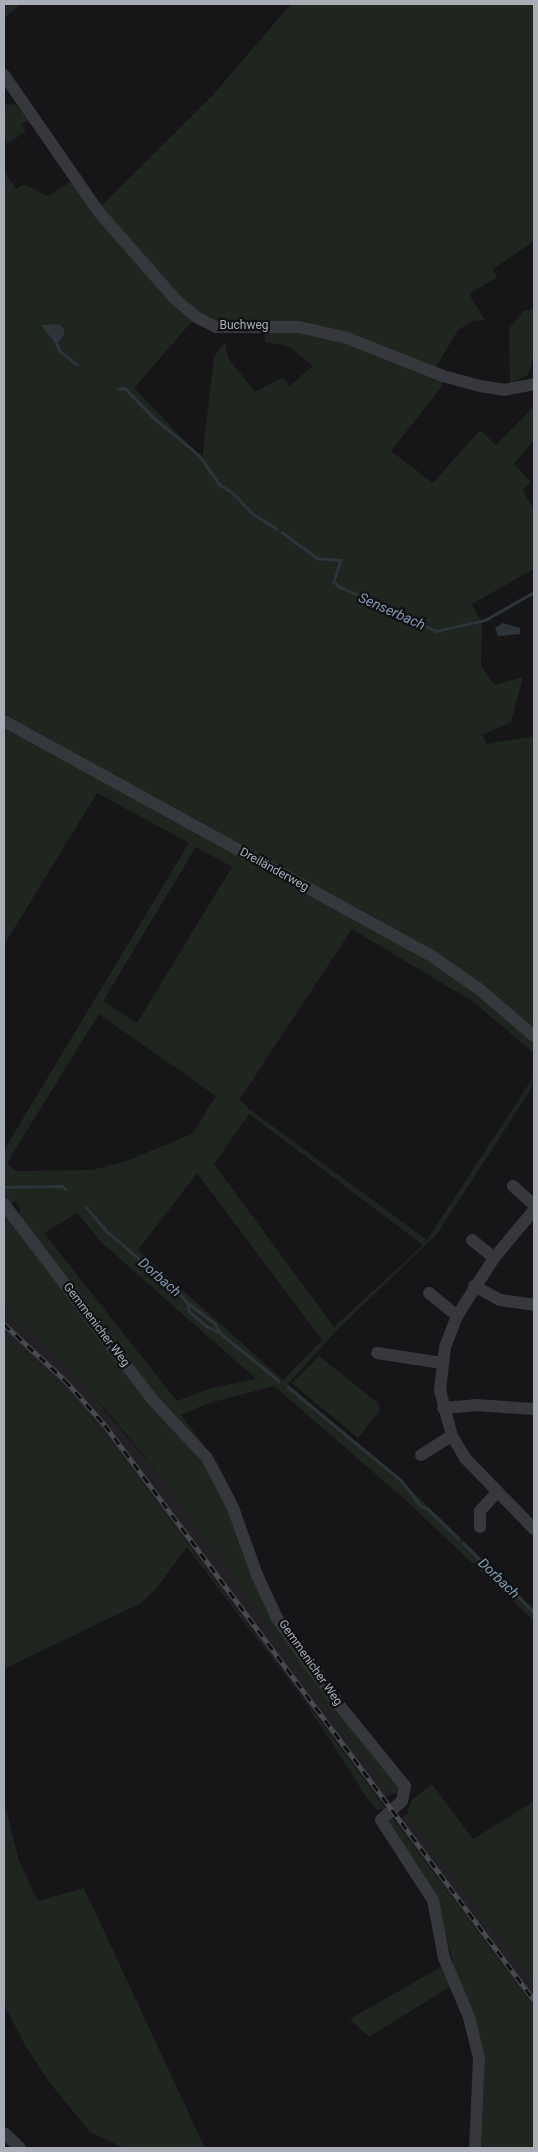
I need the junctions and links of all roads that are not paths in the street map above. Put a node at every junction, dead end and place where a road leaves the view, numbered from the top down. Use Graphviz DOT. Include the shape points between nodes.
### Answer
graph roads {
  1 [pos="4,75"];
  2 [pos="534,384"];
  3 [pos="4,721"];
  4 [pos="534,1036"];
  5 [pos="513,1186"];
  6 [pos="534,1205"];
  7 [pos="5,1207"];
  8 [pos="534,1210"];
  9 [pos="472,1240"];
  10 [pos="494,1258"];
  11 [pos="474,1286"];
  12 [pos="429,1293"];
  13 [pos="534,1305"];
  14 [pos="457,1316"];
  15 [pos="377,1352"];
  16 [pos="442,1363"];
  17 [pos="443,1408"];
  18 [pos="534,1409"];
  19 [pos="452,1436"];
  20 [pos="421,1455"];
  21 [pos="497,1492"];
  22 [pos="480,1526"];
  23 [pos="534,1528"];
  24 [pos="4,2133"];
  25 [pos="20,2148"];
  26 [pos="475,2148"];
  1 -- 2 [label="street, Buchweg" via="98,211 176,300 196,317 216,327 299,327 347,338 442,376 487,388 504,390"];
  3 -- 4 [label="street, Dreiländerweg" via="432,957 479,989"];
  5 -- 6 [label="street"];
  7 -- 26 [label="street, Gemmenicher Weg" via="151,1398 207,1458 233,1508 260,1583 277,1618 340,1706 405,1786 402,1801 381,1820 433,1900 444,1958 469,2018 479,2058"];
  8 -- 10 [label="street"];
  9 -- 10 [label="street"];
  10 -- 11 [label="street"];
  11 -- 13 [label="street" via="500,1300"];
  11 -- 14 [label="street"];
  12 -- 14 [label="street"];
  14 -- 16 [label="street"];
  15 -- 16 [label="street"];
  16 -- 17 [label="street" via="440,1390"];
  17 -- 18 [label="street" via="476,1405"];
  17 -- 19 [label="street"];
  19 -- 20 [label="street"];
  19 -- 21 [label="street" via="471,1466"];
  21 -- 22 [label="street" via="477,1511"];
  21 -- 23 [label="street"];
  24 -- 25 [label="street"];
}
